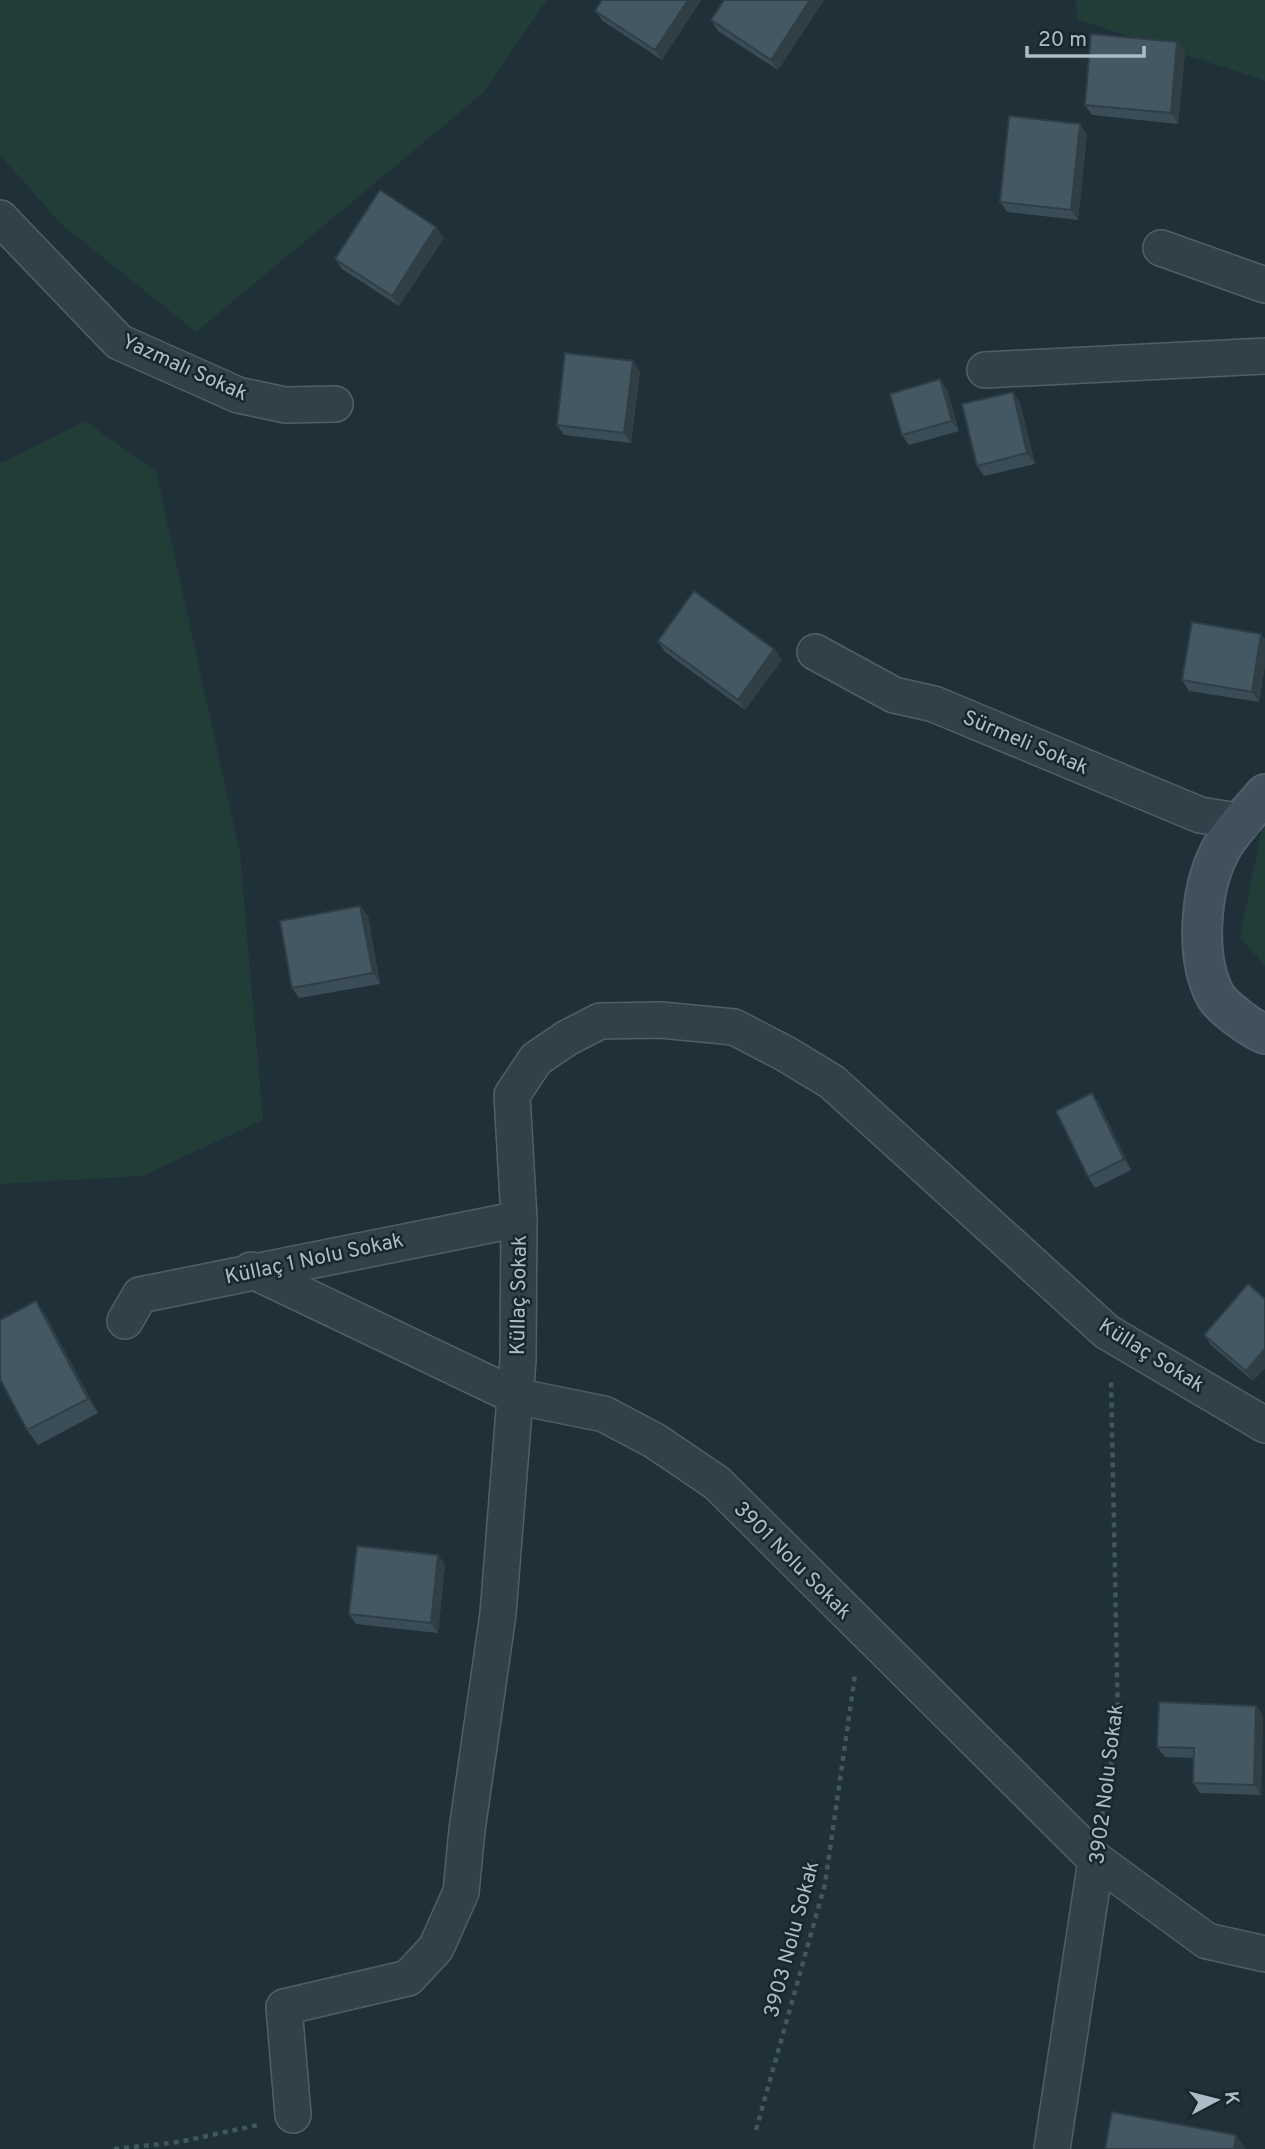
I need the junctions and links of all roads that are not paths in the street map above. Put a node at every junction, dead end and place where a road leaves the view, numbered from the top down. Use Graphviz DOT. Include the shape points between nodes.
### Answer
graph roads {
  1 [pos="0,218"];
  2 [pos="1161,248"];
  3 [pos="1265,285"];
  4 [pos="1265,356"];
  5 [pos="985,370"];
  6 [pos="335,404"];
  7 [pos="815,652"];
  8 [pos="1254,808"];
  9 [pos="1265,1034"];
  10 [pos="519,1219"];
  11 [pos="251,1270"];
  12 [pos="125,1321"];
  13 [pos="515,1396"];
  14 [pos="1265,1425"];
  15 [pos="1096,1860"];
  16 [pos="1265,1954"];
  17 [pos="292,2115"];
  18 [pos="1052,2149"];
  1 -- 6 [label="street, Yazmalı Sokak" via="119,342 238,395 285,405"];
  2 -- 3 [label="street"];
  4 -- 5 [label="street"];
  7 -- 8 [label="street, Sürmeli Sokak" via="894,695 934,704 1200,815"];
  8 -- 9 [label="street" via="1219,853 1202,910 1204,955 1215,996"];
  10 -- 11 [label="street, Küllaç 1 Nolu Sokak"];
  10 -- 13 [label="street, Küllaç Sokak"];
  10 -- 14 [label="street, Küllaç Sokak" via="512,1095 536,1059 600,1021 660,1020 734,1027 832,1082 1107,1332"];
  11 -- 12 [label="street, Küllaç 1 Nolu Sokak" via="140,1295"];
  11 -- 13 [label="street, 3901 Nolu Sokak"];
  13 -- 15 [label="street, 3901 Nolu Sokak" via="604,1414 655,1441 717,1483"];
  13 -- 17 [label="street, Küllaç Sokak" via="498,1614 461,1892 436,1948 408,1978 285,2007"];
  15 -- 16 [label="street, 3901 Nolu Sokak" via="1208,1941"];
  15 -- 18 [label="street, 3902 Nolu Sokak"];
}
